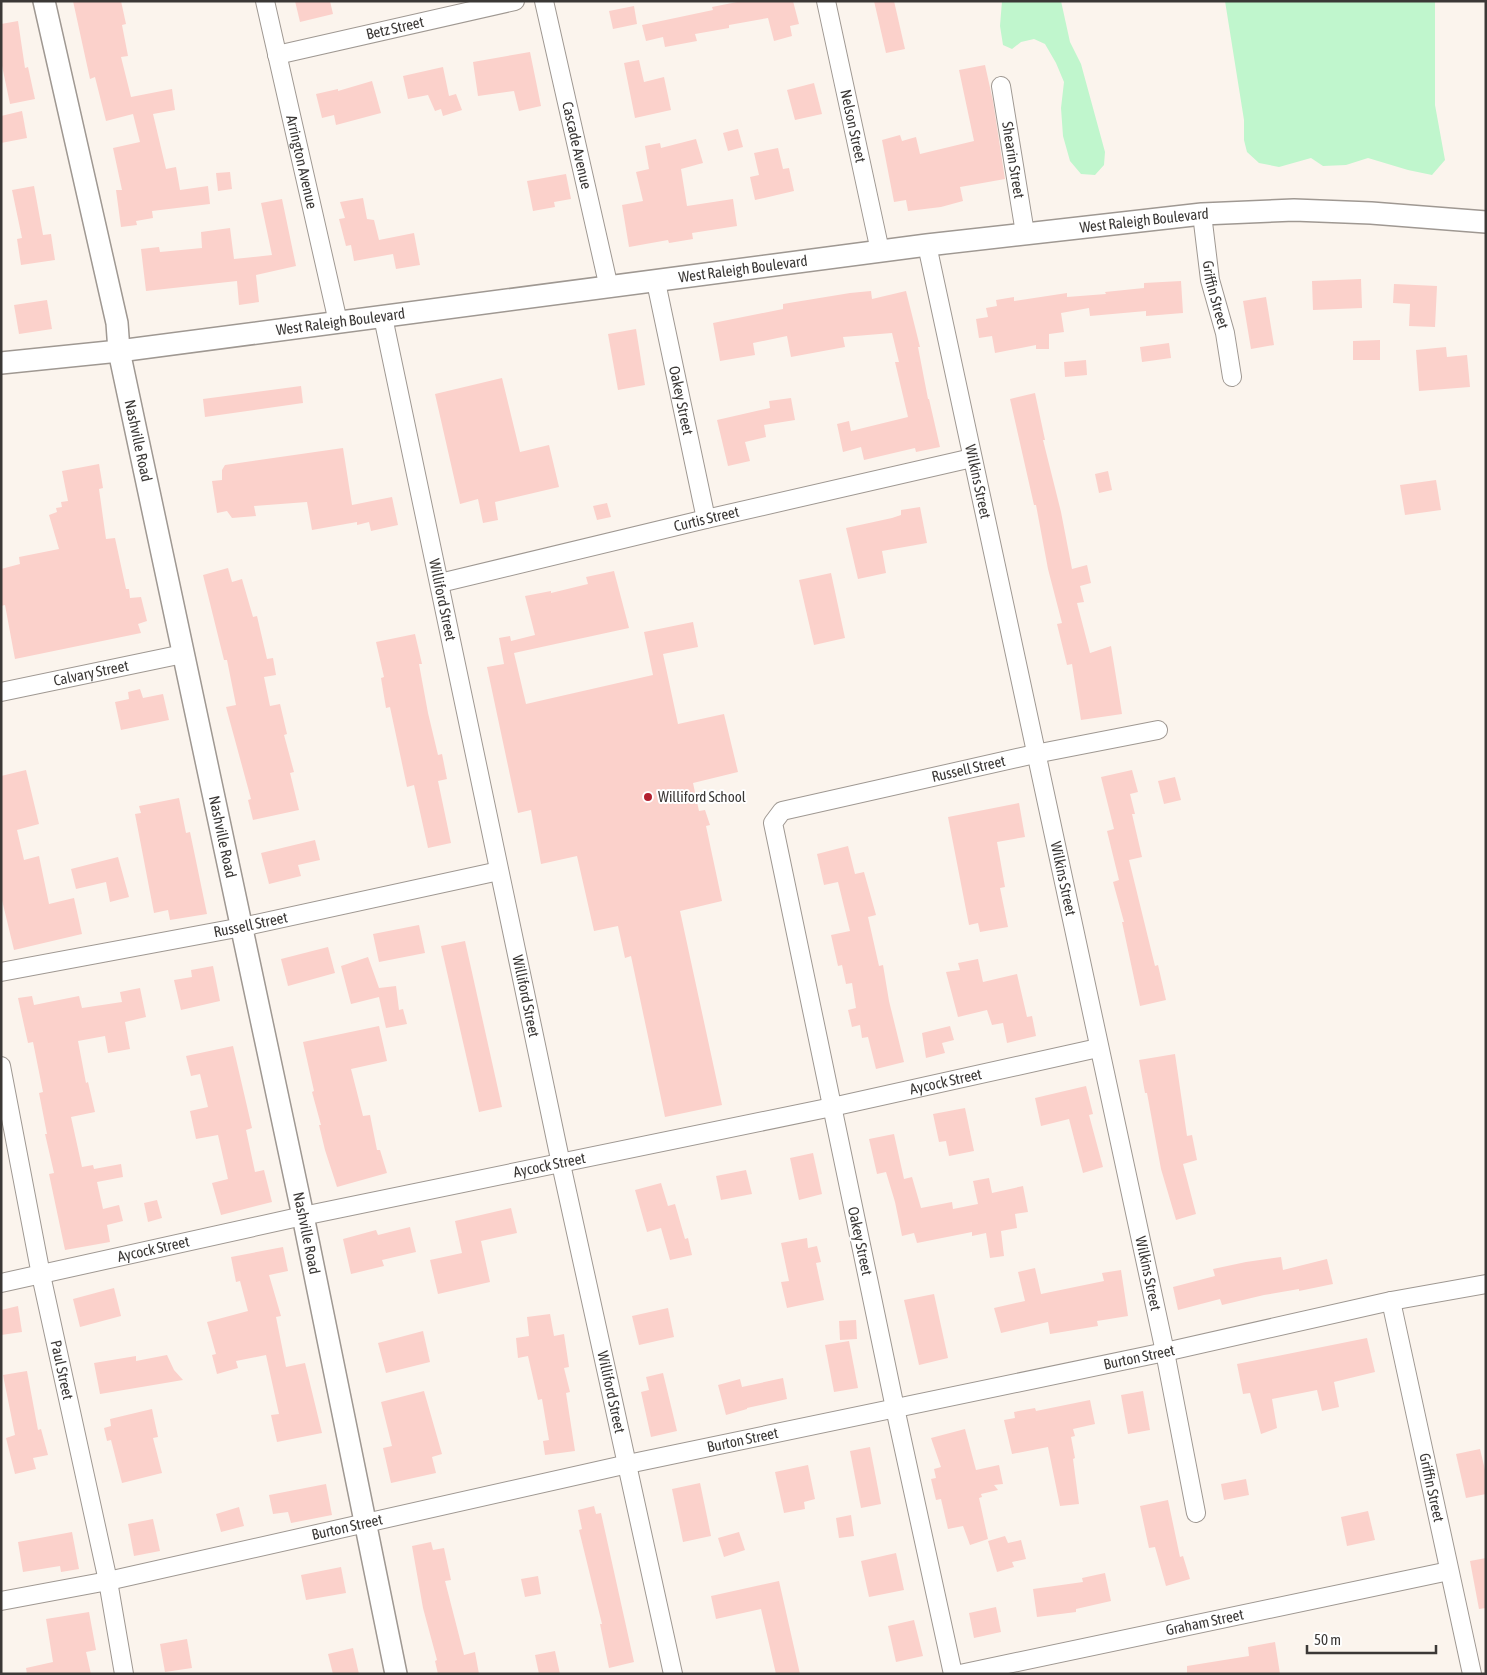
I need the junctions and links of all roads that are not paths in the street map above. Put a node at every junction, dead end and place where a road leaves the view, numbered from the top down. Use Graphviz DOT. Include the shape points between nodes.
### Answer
graph roads {
  1 [pos="44,1"];
  2 [pos="265,1"];
  3 [pos="515,1"];
  4 [pos="544,1"];
  5 [pos="826,1"];
  6 [pos="277,55"];
  7 [pos="1001,86"];
  8 [pos="1202,214"];
  9 [pos="1486,222"];
  10 [pos="1026,233"];
  11 [pos="927,245"];
  12 [pos="880,251"];
  13 [pos="656,282"];
  14 [pos="609,288"];
  15 [pos="383,317"];
  16 [pos="338,322"];
  17 [pos="119,352"];
  18 [pos="1,363"];
  19 [pos="1232,377"];
  20 [pos="972,458"];
  21 [pos="706,519"];
  22 [pos="440,583"];
  23 [pos="183,654"];
  24 [pos="1,692"];
  25 [pos="1158,730"];
  26 [pos="1035,754"];
  27 [pos="782,811"];
  28 [pos="499,871"];
  29 [pos="242,927"];
  30 [pos="1,972"];
  31 [pos="1098,1048"];
  32 [pos="1,1066"];
  33 [pos="832,1107"];
  34 [pos="561,1164"];
  35 [pos="303,1216"];
  36 [pos="41,1275"];
  37 [pos="1,1283"];
  38 [pos="1486,1284"];
  39 [pos="1391,1302"];
  40 [pos="1165,1352"];
  41 [pos="895,1408"];
  42 [pos="628,1464"];
  43 [pos="1196,1513"];
  44 [pos="364,1524"];
  45 [pos="1449,1571"];
  46 [pos="108,1581"];
  47 [pos="1,1601"];
  48 [pos="124,1674"];
  49 [pos="396,1674"];
  50 [pos="673,1674"];
  51 [pos="953,1674"];
  52 [pos="960,1674"];
  53 [pos="1472,1674"];
  1 -- 17 [label="main road, Nashville Road" via="117,324"];
  2 -- 6 [label="street, Arrington Avenue"];
  3 -- 6 [label="street, Betz Street"];
  4 -- 14 [label="street, Cascade Avenue"];
  5 -- 12 [label="street, Nelson Street"];
  6 -- 16 [label="street, Arrington Avenue"];
  7 -- 10 [label="street, Shearin Street"];
  8 -- 9 [label="main road, West Raleigh Boulevard" via="1294,210"];
  8 -- 10 [label="main road, West Raleigh Boulevard"];
  8 -- 19 [label="street, Griffin Street" via="1210,280 1225,333"];
  10 -- 11 [label="main road, West Raleigh Boulevard"];
  11 -- 12 [label="main road, West Raleigh Boulevard"];
  11 -- 20 [label="street, Wilkins Street"];
  12 -- 13 [label="main road, West Raleigh Boulevard"];
  13 -- 14 [label="main road, West Raleigh Boulevard"];
  13 -- 21 [label="street, Oakey Street"];
  14 -- 15 [label="main road, West Raleigh Boulevard"];
  15 -- 16 [label="main road, West Raleigh Boulevard"];
  15 -- 22 [label="street, Williford Street"];
  16 -- 17 [label="main road, West Raleigh Boulevard"];
  17 -- 18 [label="main road, West Raleigh Boulevard"];
  17 -- 23 [label="main road, Nashville Road"];
  20 -- 21 [label="street, Curtis Street"];
  20 -- 26 [label="street, Wilkins Street"];
  21 -- 22 [label="street, Curtis Street"];
  22 -- 28 [label="street, Williford Street"];
  23 -- 24 [label="street, Calvary Street"];
  23 -- 29 [label="main road, Nashville Road"];
  25 -- 26 [label="street, Russell Street"];
  26 -- 27 [label="street, Russell Street"];
  26 -- 31 [label="street, Wilkins Street"];
  27 -- 33 [label="street, Oakey Street" via="773,824"];
  28 -- 29 [label="street, Russell Street"];
  28 -- 34 [label="street, Williford Street"];
  29 -- 30 [label="street, Russell Street"];
  29 -- 35 [label="main road, Nashville Road"];
  31 -- 33 [label="street, Aycock Street"];
  31 -- 40 [label="street, Wilkins Street"];
  32 -- 36 [label="street, Paul Street"];
  33 -- 34 [label="street, Aycock Street"];
  33 -- 41 [label="street, Oakey Street"];
  34 -- 35 [label="street, Aycock Street"];
  34 -- 42 [label="street, Williford Street"];
  35 -- 36 [label="street, Aycock Street"];
  35 -- 44 [label="main road, Nashville Road"];
  36 -- 37 [label="street, Aycock Street"];
  36 -- 46 [label="street, Paul Street"];
  38 -- 39 [label="street, Burton Street"];
  39 -- 40 [label="street, Burton Street"];
  39 -- 45 [label="street, Griffin Street"];
  40 -- 41 [label="street, Burton Street"];
  40 -- 43 [label="street, Wilkins Street"];
  41 -- 42 [label="street, Burton Street"];
  41 -- 51 [label="street, Oakey Street"];
  42 -- 44 [label="street, Burton Street"];
  42 -- 50 [label="street, Williford Street"];
  44 -- 46 [label="street, Burton Street"];
  44 -- 49 [label="main road, Nashville Road"];
  45 -- 52 [label="street, Graham Street"];
  45 -- 53 [label="street, Griffin Street"];
  46 -- 47 [label="street, Burton Street"];
  46 -- 48 [label="street, Paul Street"];
}
